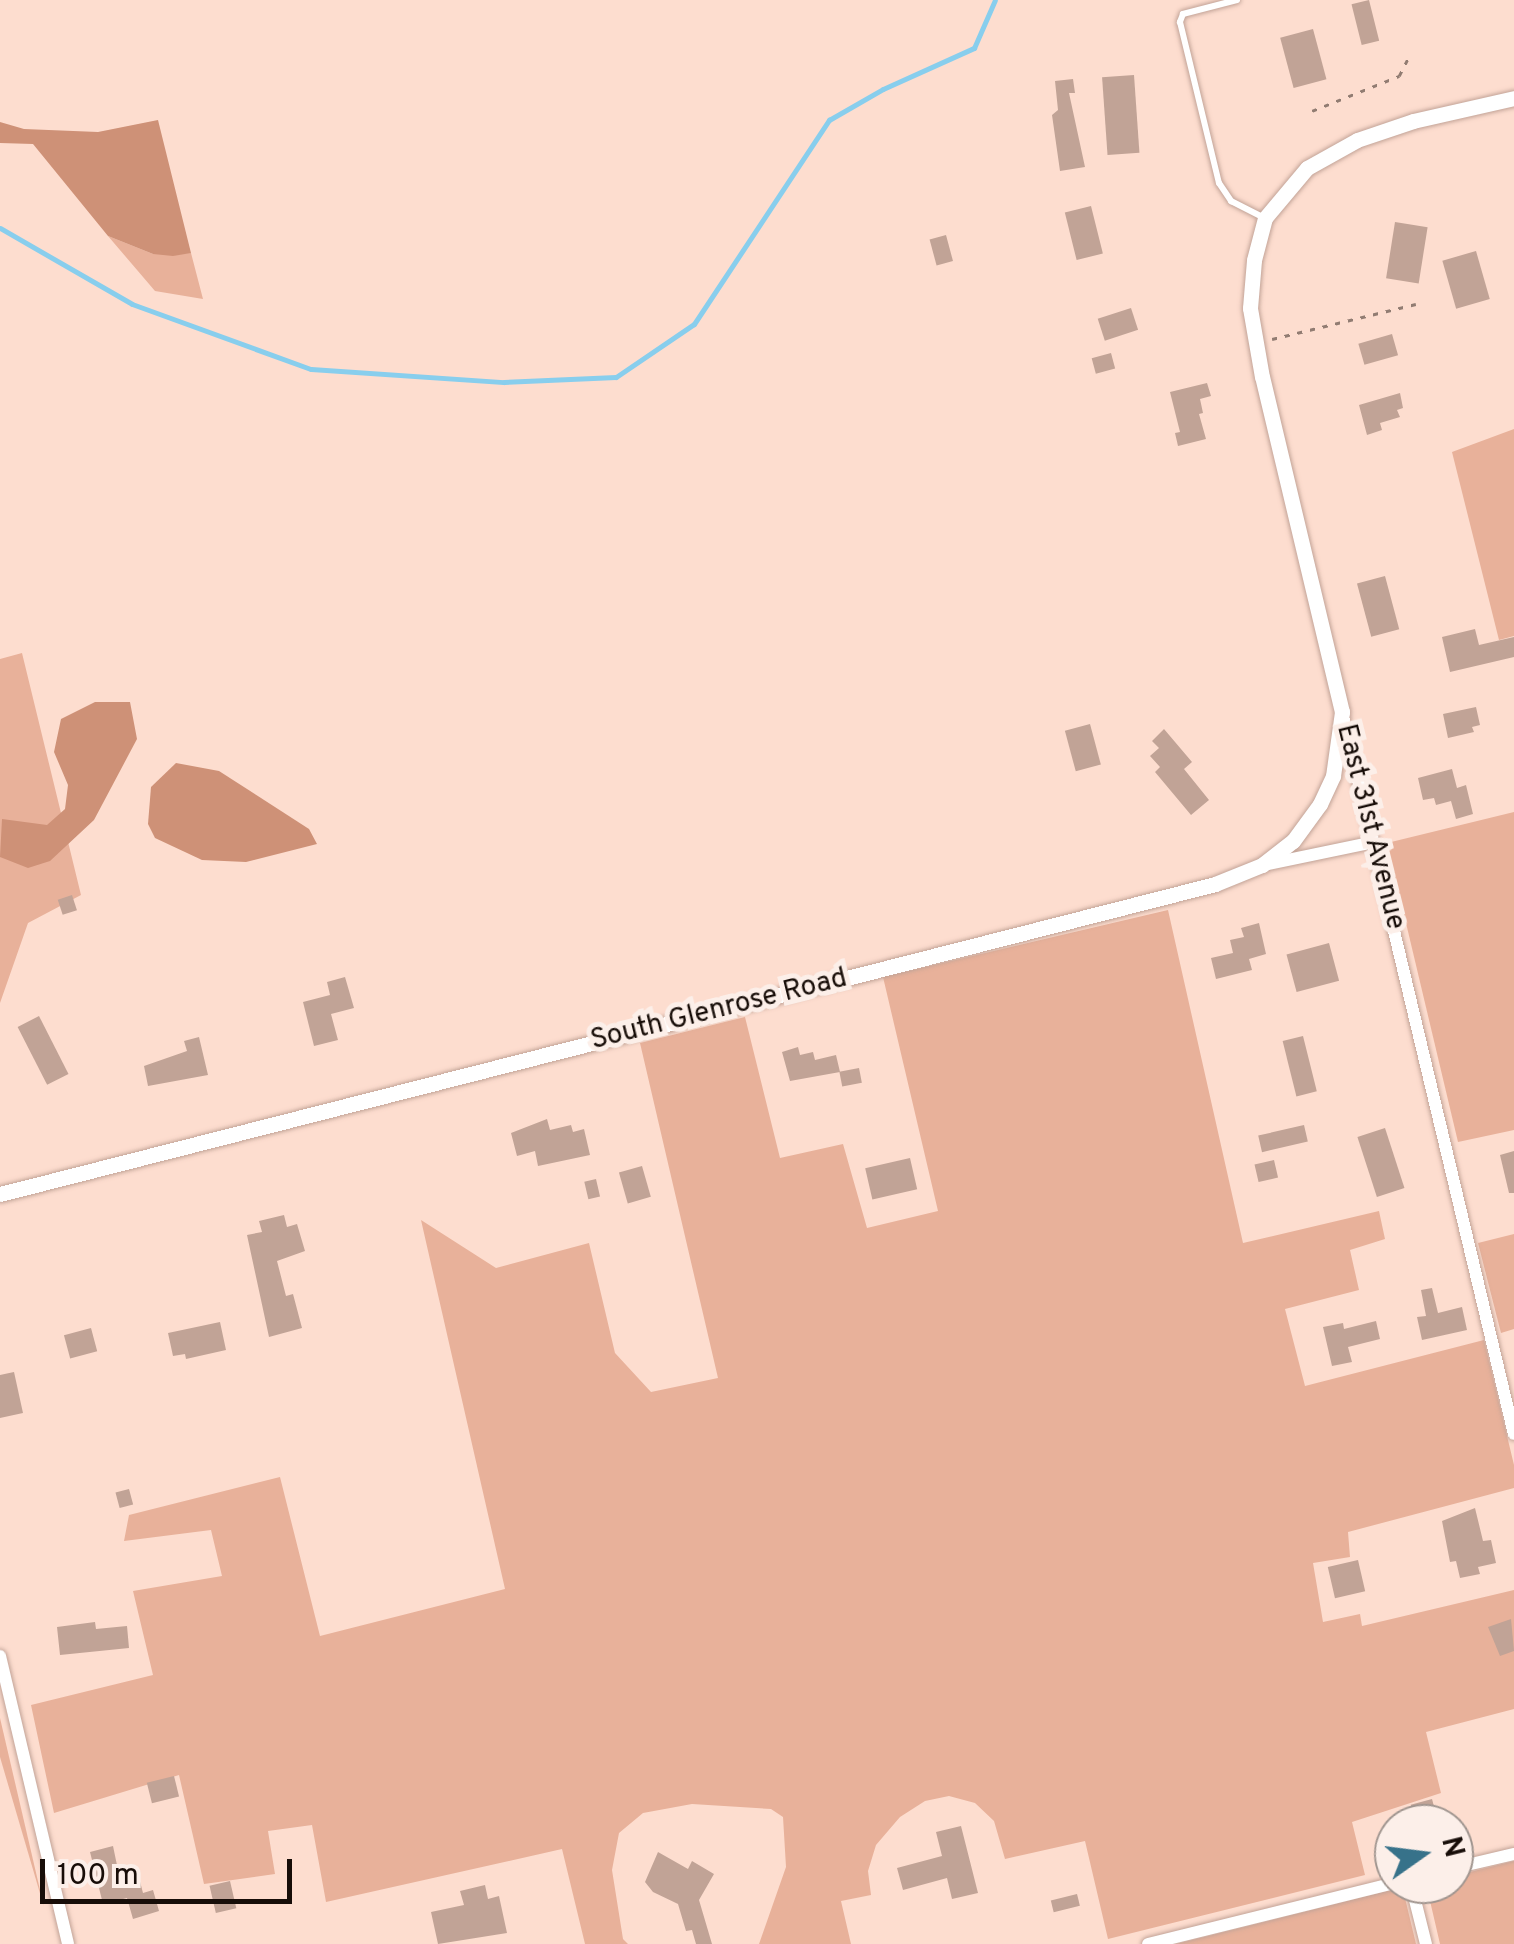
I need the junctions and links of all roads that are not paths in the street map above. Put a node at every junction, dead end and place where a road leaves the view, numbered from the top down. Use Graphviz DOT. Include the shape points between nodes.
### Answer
graph roads {
  1 [pos="1238,0"];
  2 [pos="1514,98"];
  3 [pos="1265,218"];
  4 [pos="1342,712"];
  5 [pos="1374,842"];
  6 [pos="1262,865"];
  7 [pos="0,1194"];
  8 [pos="1514,1434"];
  9 [pos="0,1656"];
  10 [pos="1514,1854"];
  11 [pos="1474,1863"];
  12 [pos="1374,1887"];
  13 [pos="1416,1904"];
  14 [pos="68,1944"];
  15 [pos="1148,1944"];
  16 [pos="1426,1944"];
  1 -- 3 [label="lane" via="1184,14 1180,22 1218,183 1230,201"];
  2 -- 3 [label="street" via="1357,140 1306,168"];
  3 -- 4 [label="street, East 31st Avenue" via="1250,308"];
  4 -- 5 [label="street, East 31st Avenue"];
  4 -- 6 [label="street, South Glenrose Road" via="1333,776 1320,804 1293,841"];
  5 -- 6 [label="street"];
  5 -- 8 [label="street, East 31st Avenue"];
  6 -- 7 [label="street, South Glenrose Road" via="1215,884"];
  9 -- 14 [label="street"];
  10 -- 11 [label="street"];
  12 -- 15 [label="street"];
  13 -- 16 [label="street"];
}
